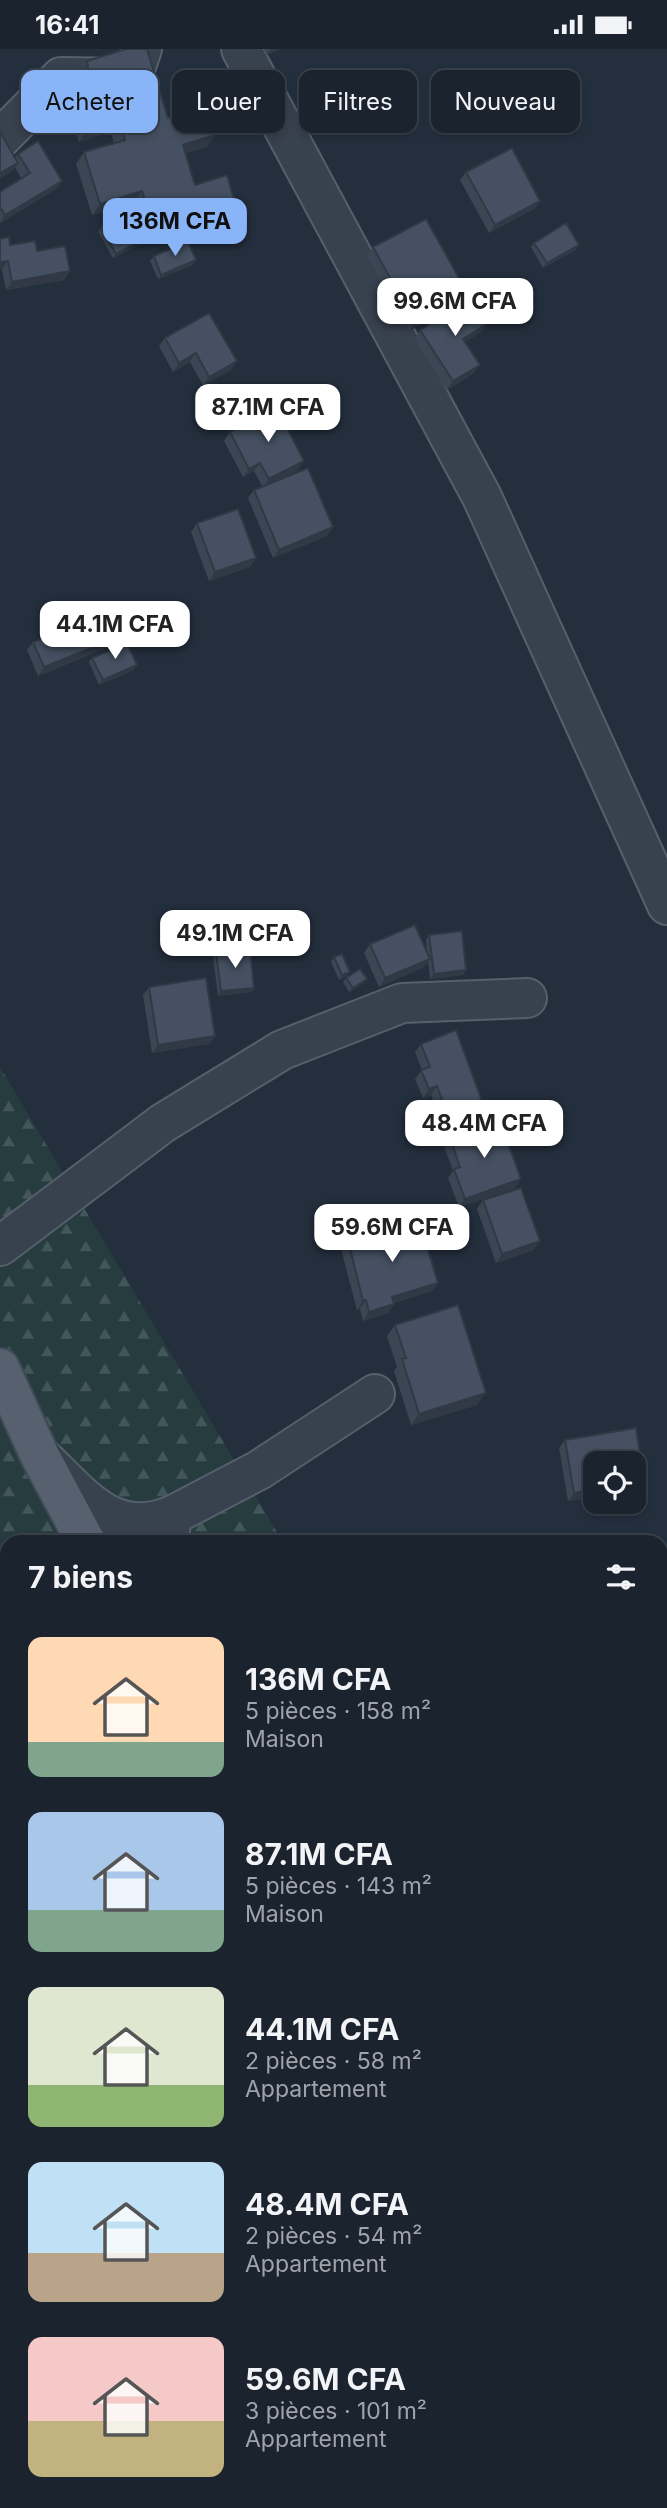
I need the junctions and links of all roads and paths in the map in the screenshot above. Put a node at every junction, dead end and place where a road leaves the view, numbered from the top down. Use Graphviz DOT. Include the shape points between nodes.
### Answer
graph roads {
  1 [pos="142,49"];
  2 [pos="241,49"];
  3 [pos="0,139"];
  4 [pos="667,905"];
  5 [pos="527,998"];
  6 [pos="0,1246"];
  7 [pos="0,1369"];
  8 [pos="375,1394"];
  9 [pos="39,1454"];
  10 [pos="164,1528"];
  11 [pos="82,1535"];
  1 -- 3 [label="street" via="132,78 61,77"];
  2 -- 4 [label="street" via="482,497"];
  5 -- 6 [label="street" via="402,1003 282,1050 163,1123"];
  7 -- 9 [label="main road"];
  8 -- 10 [label="street"];
  9 -- 10 [label="street" via="101,1513"];
  9 -- 11 [label="main road"];
}
